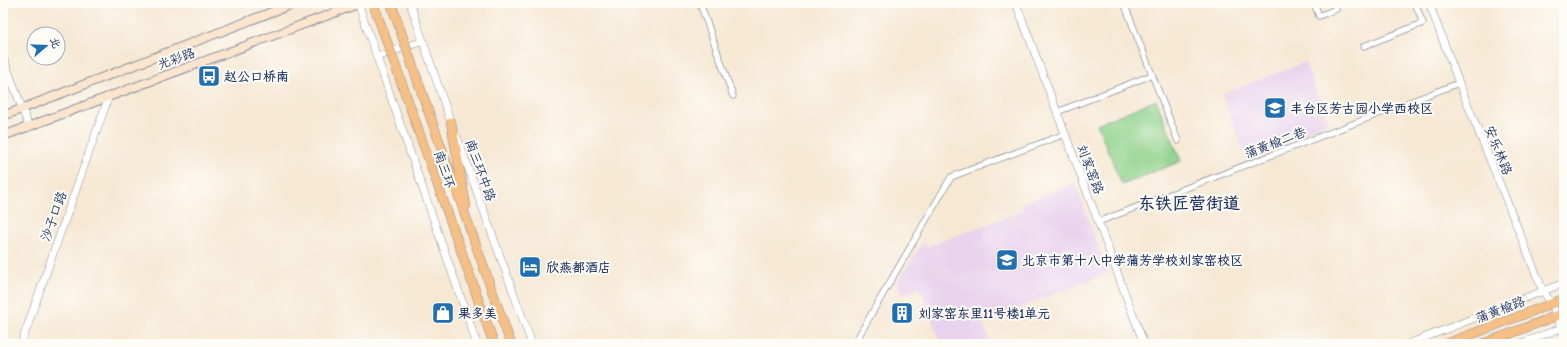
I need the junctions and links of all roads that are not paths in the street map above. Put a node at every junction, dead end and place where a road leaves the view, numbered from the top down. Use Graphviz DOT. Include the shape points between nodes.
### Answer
graph roads {
  1 [pos="295,3"];
  2 [pos="359,3"];
  3 [pos="373,3"];
  4 [pos="391,3"];
  5 [pos="410,3"];
  6 [pos="700,3"];
  7 [pos="1017,3"];
  8 [pos="1124,3"];
  9 [pos="1314,3"];
  10 [pos="1334,3"];
  11 [pos="1415,3"];
  12 [pos="1429,3"];
  13 [pos="423,41"];
  14 [pos="1364,46"];
  15 [pos="376,57"];
  16 [pos="3,58"];
  17 [pos="1152,75"];
  18 [pos="1459,83"];
  19 [pos="109,96"];
  20 [pos="733,96"];
  21 [pos="22,109"];
  22 [pos="1057,112"];
  23 [pos="3,116"];
  24 [pos="451,122"];
  25 [pos="28,127"];
  26 [pos="1065,134"];
  27 [pos="3,136"];
  28 [pos="1178,141"];
  29 [pos="1098,222"];
  30 [pos="471,233"];
  31 [pos="1564,283"];
  32 [pos="1543,291"];
  33 [pos="1564,299"];
  34 [pos="1552,304"];
  35 [pos="1562,314"];
  36 [pos="1563,330"];
  37 [pos="21,344"];
  38 [pos="477,344"];
  39 [pos="494,344"];
  40 [pos="511,344"];
  41 [pos="532,344"];
  42 [pos="854,344"];
  43 [pos="1144,344"];
  44 [pos="1408,344"];
  45 [pos="1446,344"];
  46 [pos="1483,344"];
  47 [pos="1520,344"];
  1 -- 21 [label="main road, 光彩路"];
  2 -- 15 [label="street"];
  2 -- 19 [label="main road, 光彩路"];
  3 -- 39 [label="main road, 南三环, bridge"];
  4 -- 30 [label="main road, 南三环, bridge"];
  5 -- 13 [label="street, 南三环中路"];
  6 -- 20 [label="street"];
  7 -- 22 [label="street, 刘家窑路"];
  8 -- 17 [label="street"];
  9 -- 10 [label="street" via="1319,16 1336,9"];
  11 -- 14 [label="street" via="1422,23"];
  12 -- 18 [label="street, 安乐林路"];
  13 -- 15 [label="street"];
  13 -- 24 [label="street, 南三环中路"];
  15 -- 38 [label="street"];
  16 -- 21 [label="street"];
  17 -- 22 [label="street"];
  17 -- 28 [label="street"];
  18 -- 29 [label="street, 蒲黄榆二巷"];
  18 -- 32 [label="street, 安乐林路"];
  19 -- 25 [label="main road, 光彩路"];
  19 -- 37 [label="street, 沙子口路"];
  21 -- 23 [label="main road, 光彩路"];
  21 -- 25 [label="street"];
  22 -- 26 [label="street, 刘家窑路"];
  24 -- 30 [label="main road"];
  24 -- 41 [label="street, 南三环中路"];
  25 -- 27 [label="main road, 光彩路"];
  26 -- 29 [label="street, 刘家窑路"];
  26 -- 42 [label="street" via="951,177"];
  29 -- 43 [label="street, 刘家窑路"];
  30 -- 40 [label="main road, 南三环"];
  31 -- 32 [label="street"];
  32 -- 34 [label="street, 安乐林路"];
  32 -- 44 [label="street"];
  33 -- 34 [label="main road, 蒲黄榆路"];
  34 -- 35 [label="street, 安乐林路"];
  34 -- 45 [label="main road, 蒲黄榆路"];
  35 -- 36 [label="street, 安乐林路"];
  35 -- 46 [label="main road, 蒲黄榆路"];
  36 -- 47 [label="street"];
}
